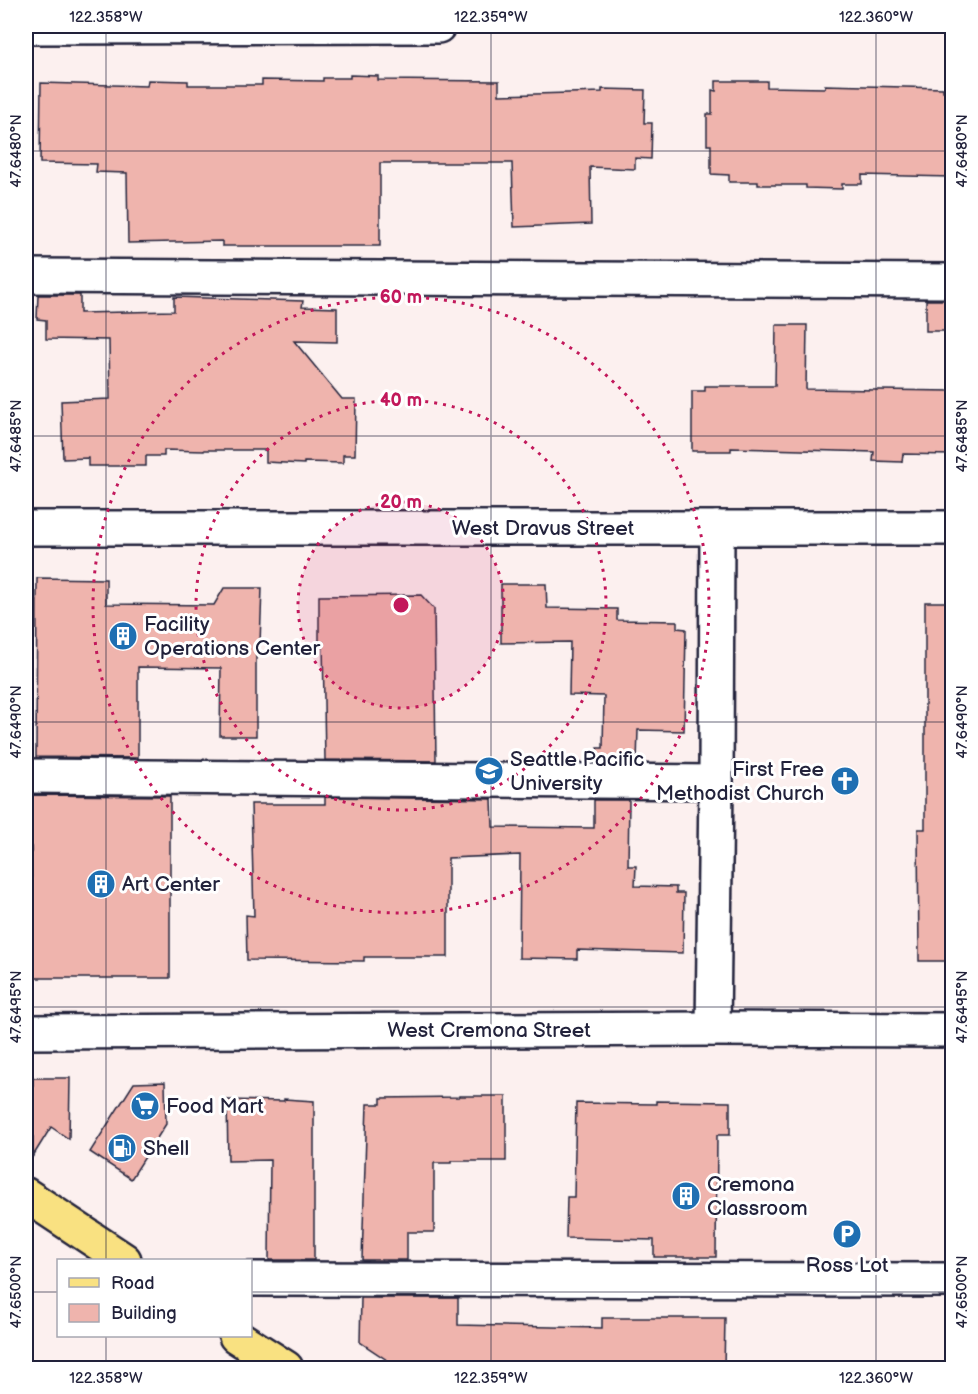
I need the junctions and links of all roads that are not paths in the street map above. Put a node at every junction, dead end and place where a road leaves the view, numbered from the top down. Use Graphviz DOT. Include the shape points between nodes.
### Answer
graph roads {
  1 [pos="438,26"];
  2 [pos="26,27"];
  3 [pos="26,276"];
  4 [pos="952,281"];
  5 [pos="26,528"];
  6 [pos="717,528"];
  7 [pos="952,528"];
  8 [pos="26,776"];
  9 [pos="716,782"];
  10 [pos="713,1029"];
  11 [pos="952,1030"];
  12 [pos="26,1032"];
  13 [pos="26,1195"];
  14 [pos="122,1259"];
  15 [pos="252,1279"];
  16 [pos="952,1280"];
  17 [pos="239,1337"];
  18 [pos="286,1368"];
  1 -- 2 [label="street"];
  3 -- 4 [label="street"];
  5 -- 6 [label="street, West Dravus Street"];
  6 -- 7 [label="street, West Dravus Street"];
  6 -- 9 [label="street"];
  8 -- 9 [label="street"];
  9 -- 10 [label="street"];
  10 -- 11 [label="street, West Cremona Street"];
  10 -- 12 [label="street, West Cremona Street"];
  13 -- 14 [label="main road"];
  15 -- 16 [label="street"];
  17 -- 18 [label="main road"];
}
